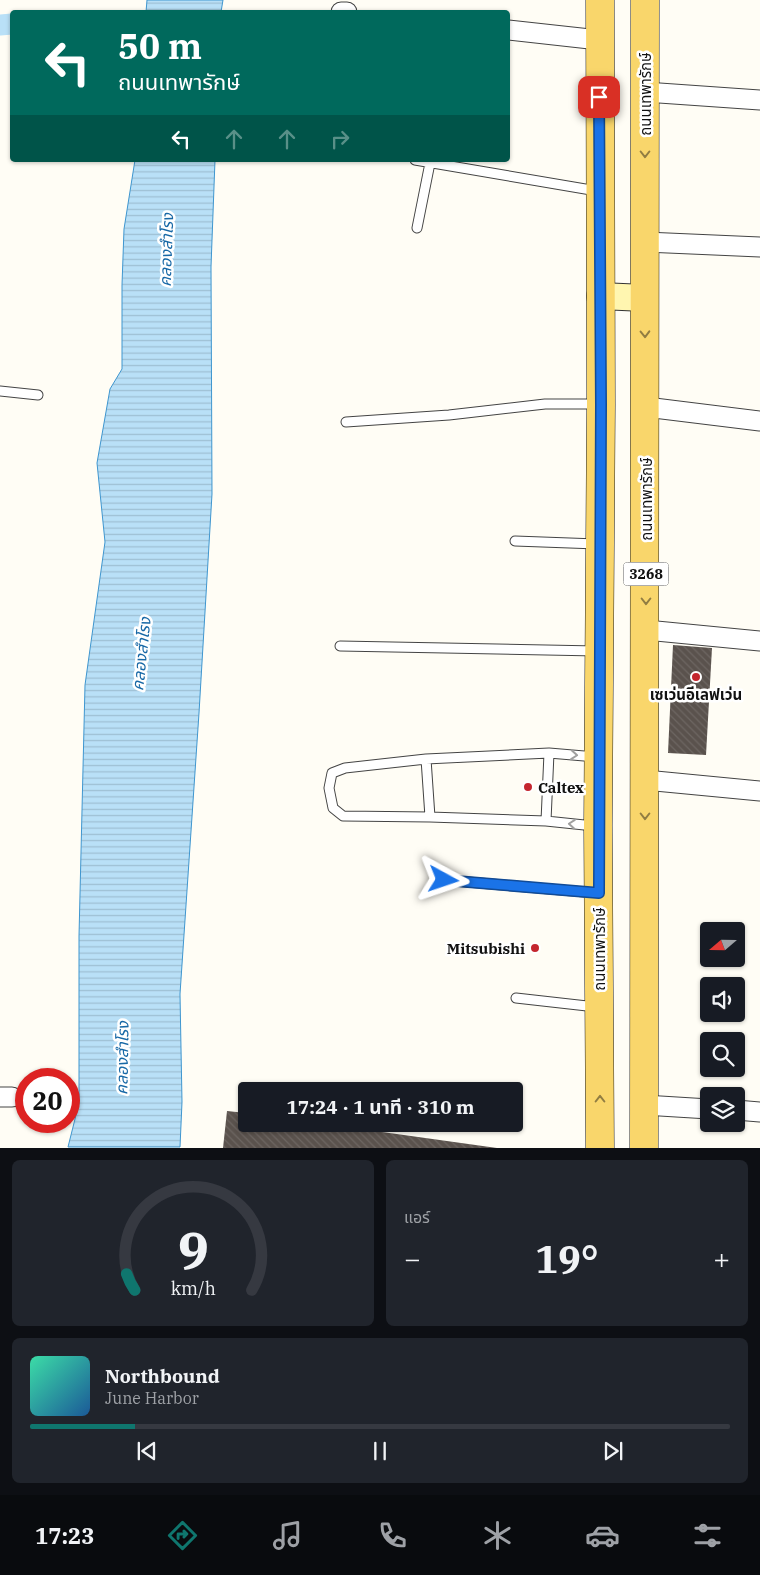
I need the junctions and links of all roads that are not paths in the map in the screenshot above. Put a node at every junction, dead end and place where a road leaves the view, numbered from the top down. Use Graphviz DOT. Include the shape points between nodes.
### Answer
graph roads {
  1 [pos="600,0"];
  2 [pos="645,0"];
  3 [pos="510,30"];
  4 [pos="599,40"];
  5 [pos="645,92"];
  6 [pos="760,100"];
  7 [pos="425,162"];
  8 [pos="430,163"];
  9 [pos="600,192"];
  10 [pos="416,228"];
  11 [pos="645,242"];
  12 [pos="760,247"];
  13 [pos="600,296"];
  14 [pos="645,298"];
  15 [pos="0,391"];
  16 [pos="38,395"];
  17 [pos="601,404"];
  18 [pos="646,407"];
  19 [pos="760,421"];
  20 [pos="346,422"];
  21 [pos="515,541"];
  22 [pos="600,544"];
  23 [pos="646,630"];
  24 [pos="760,641"];
  25 [pos="340,646"];
  26 [pos="600,651"];
  27 [pos="548,753"];
  28 [pos="599,757"];
  29 [pos="426,759"];
  30 [pos="645,780"];
  31 [pos="760,791"];
  32 [pos="430,817"];
  33 [pos="546,821"];
  34 [pos="598,826"];
  35 [pos="444,880"];
  36 [pos="599,893"];
  37 [pos="516,998"];
  38 [pos="599,1008"];
  39 [pos="644,1105"];
  40 [pos="700,1108"];
  41 [pos="745,1111"];
  42 [pos="760,1112"];
  43 [pos="600,1148"];
  44 [pos="644,1148"];
  1 -- 4 [label="main road, ถนนเทพารักษ์"];
  2 -- 5 [label="main road, ถนนเทพารักษ์ / 3268"];
  3 -- 4 [label="street"];
  4 -- 9 [label="main road, ถนนเทพารักษ์"];
  5 -- 6 [label="street"];
  5 -- 11 [label="main road, ถนนเทพารักษ์ / 3268, one-way"];
  7 -- 8 [label="lane"];
  8 -- 9 [label="lane"];
  8 -- 10 [label="lane"];
  9 -- 13 [label="main road, ถนนเทพารักษ์"];
  11 -- 12 [label="street"];
  11 -- 14 [label="main road, ถนนเทพารักษ์ / 3268"];
  13 -- 14 [label="main road"];
  13 -- 17 [label="main road, ถนนเทพารักษ์"];
  14 -- 18 [label="main road, ถนนเทพารักษ์ / 3268, one-way"];
  15 -- 16 [label="lane"];
  17 -- 20 [label="lane" via="545,404"];
  17 -- 22 [label="main road, ถนนเทพารักษ์"];
  18 -- 19 [label="street"];
  18 -- 23 [label="main road, ถนนเทพารักษ์ / 3268, one-way"];
  21 -- 22 [label="lane"];
  22 -- 26 [label="main road, ถนนเทพารักษ์"];
  23 -- 24 [label="street"];
  23 -- 30 [label="main road, ถนนเทพารักษ์ / 3268"];
  25 -- 26 [label="lane"];
  26 -- 28 [label="main road, ถนนเทพารักษ์"];
  27 -- 28 [label="lane, one-way"];
  27 -- 29 [label="lane"];
  27 -- 33 [label="lane"];
  28 -- 34 [label="main road, ถนนเทพารักษ์"];
  29 -- 32 [label="lane"];
  29 -- 32 [label="lane" via="345,768 332,773 329,788 333,808 342,816"];
  30 -- 31 [label="street"];
  30 -- 39 [label="main road, ถนนเทพารักษ์ / 3268, one-way"];
  32 -- 33 [label="lane"];
  34 -- 33 [label="lane, one-way"];
  34 -- 36 [label="main road, ถนนเทพารักษ์"];
  35 -- 36 [label="lane"];
  36 -- 38 [label="main road, ถนนเทพารักษ์"];
  37 -- 38 [label="lane"];
  43 -- 38 [label="main road, ถนนเทพารักษ์, one-way"];
  39 -- 40 [label="street"];
  39 -- 44 [label="main road, ถนนเทพารักษ์ / 3268"];
  41 -- 42 [label="street"];
}
